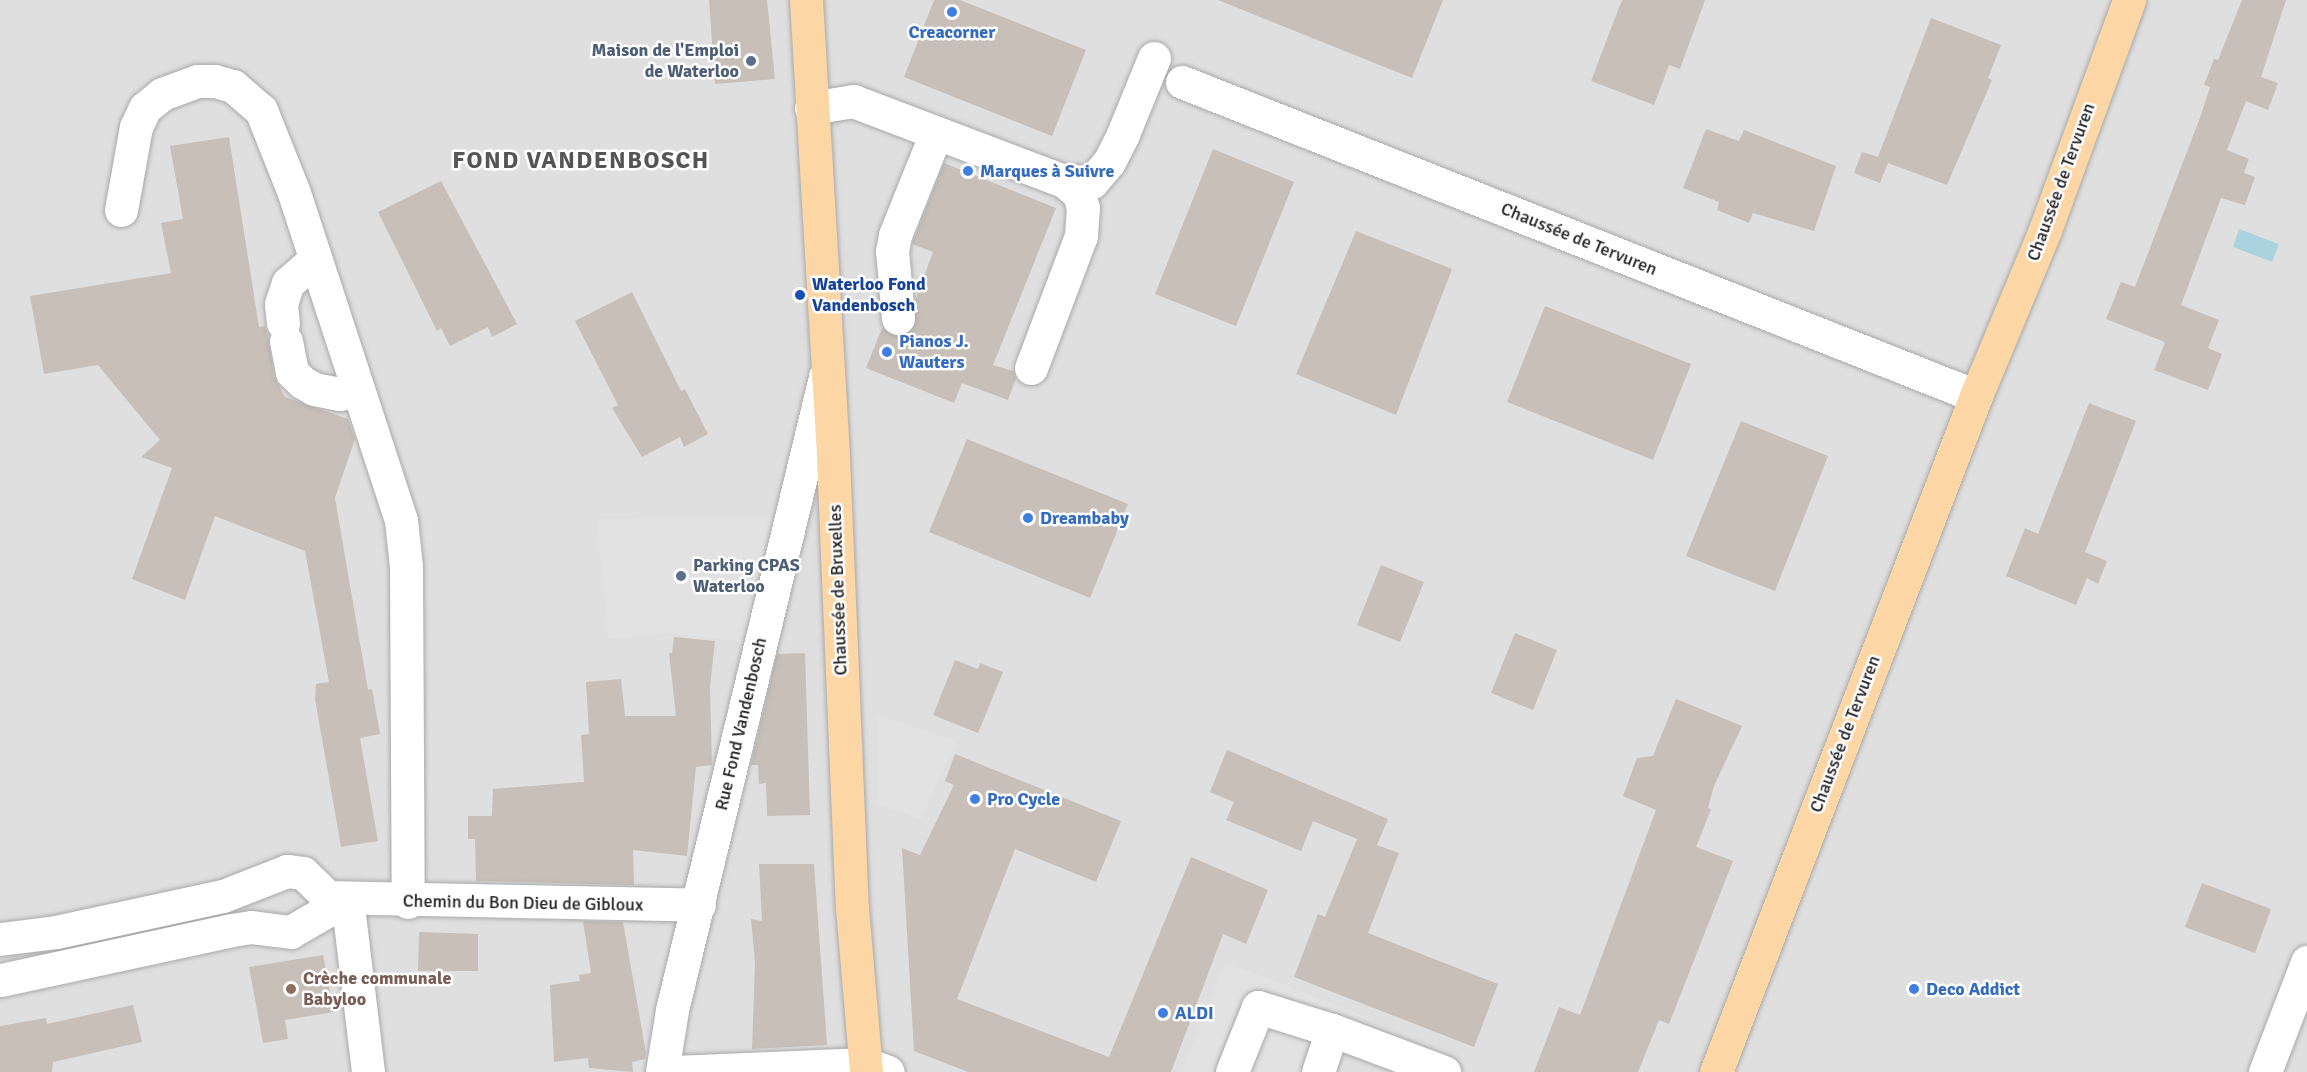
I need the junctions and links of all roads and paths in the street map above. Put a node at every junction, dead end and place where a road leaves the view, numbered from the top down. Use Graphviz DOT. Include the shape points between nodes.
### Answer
graph roads {
  1 [pos="806,0"];
  2 [pos="2129,0"];
  3 [pos="1154,58"];
  4 [pos="1182,82"];
  5 [pos="811,108"];
  6 [pos="936,133"];
  7 [pos="1064,181"];
  8 [pos="120,210"];
  9 [pos="314,260"];
  10 [pos="898,318"];
  11 [pos="1031,368"];
  12 [pos="825,377"];
  13 [pos="358,390"];
  14 [pos="1976,396"];
  15 [pos="338,898"];
  16 [pos="408,902"];
  17 [pos="699,905"];
  18 [pos="0,939"];
  19 [pos="2307,962"];
  20 [pos="0,980"];
  21 [pos="1332,1030"];
  22 [pos="873,1069"];
  23 [pos="368,1072"];
  24 [pos="662,1072"];
  25 [pos="674,1072"];
  26 [pos="1232,1072"];
  27 [pos="1318,1072"];
  28 [pos="1444,1072"];
  29 [pos="1716,1072"];
  30 [pos="2265,1072"];
  1 -- 5 [label="main road, Chaussée de Bruxelles"];
  2 -- 14 [label="main road, Chaussée de Tervuren" via="2045,230"];
  3 -- 7 [label="street" via="1108,162 1092,182"];
  4 -- 14 [label="street, Chaussée de Tervuren"];
  5 -- 6 [label="street" via="853,102"];
  5 -- 12 [label="main road, Chaussée de Bruxelles"];
  6 -- 7 [label="street"];
  6 -- 10 [label="street" via="892,251"];
  7 -- 11 [label="street" via="1079,194 1083,208 1080,236"];
  8 -- 9 [label="street" via="136,127 145,108 177,88 215,81 233,86 261,110 294,193"];
  9 -- 13 [label="street"];
  9 -- 13 [label="street" via="288,283 281,304 292,372 314,389 340,394"];
  12 -- 17 [label="street, Rue Fond Vandenbosch"];
  12 -- 22 [label="main road, Chaussée de Bruxelles" via="833,458 852,908"];
  13 -- 16 [label="street" via="395,494 406,567"];
  14 -- 29 [label="main road, Chaussée de Tervuren"];
  15 -- 16 [label="street, Chemin du Bon Dieu de Gibloux"];
  15 -- 18 [label="street" via="303,873 287,871 223,896 56,932"];
  15 -- 20 [label="street" via="325,912 291,932 251,927 232,930"];
  15 -- 23 [label="street"];
  16 -- 17 [label="street, Chemin du Bon Dieu de Gibloux"];
  17 -- 24 [label="street, Rue Fond Vandenbosch" via="672,1010"];
  19 -- 30 [label="street"];
  21 -- 26 [label="street" via="1258,1007"];
  21 -- 27 [label="street"];
  21 -- 28 [label="street"];
  22 -- 25 [label="street"];
}
